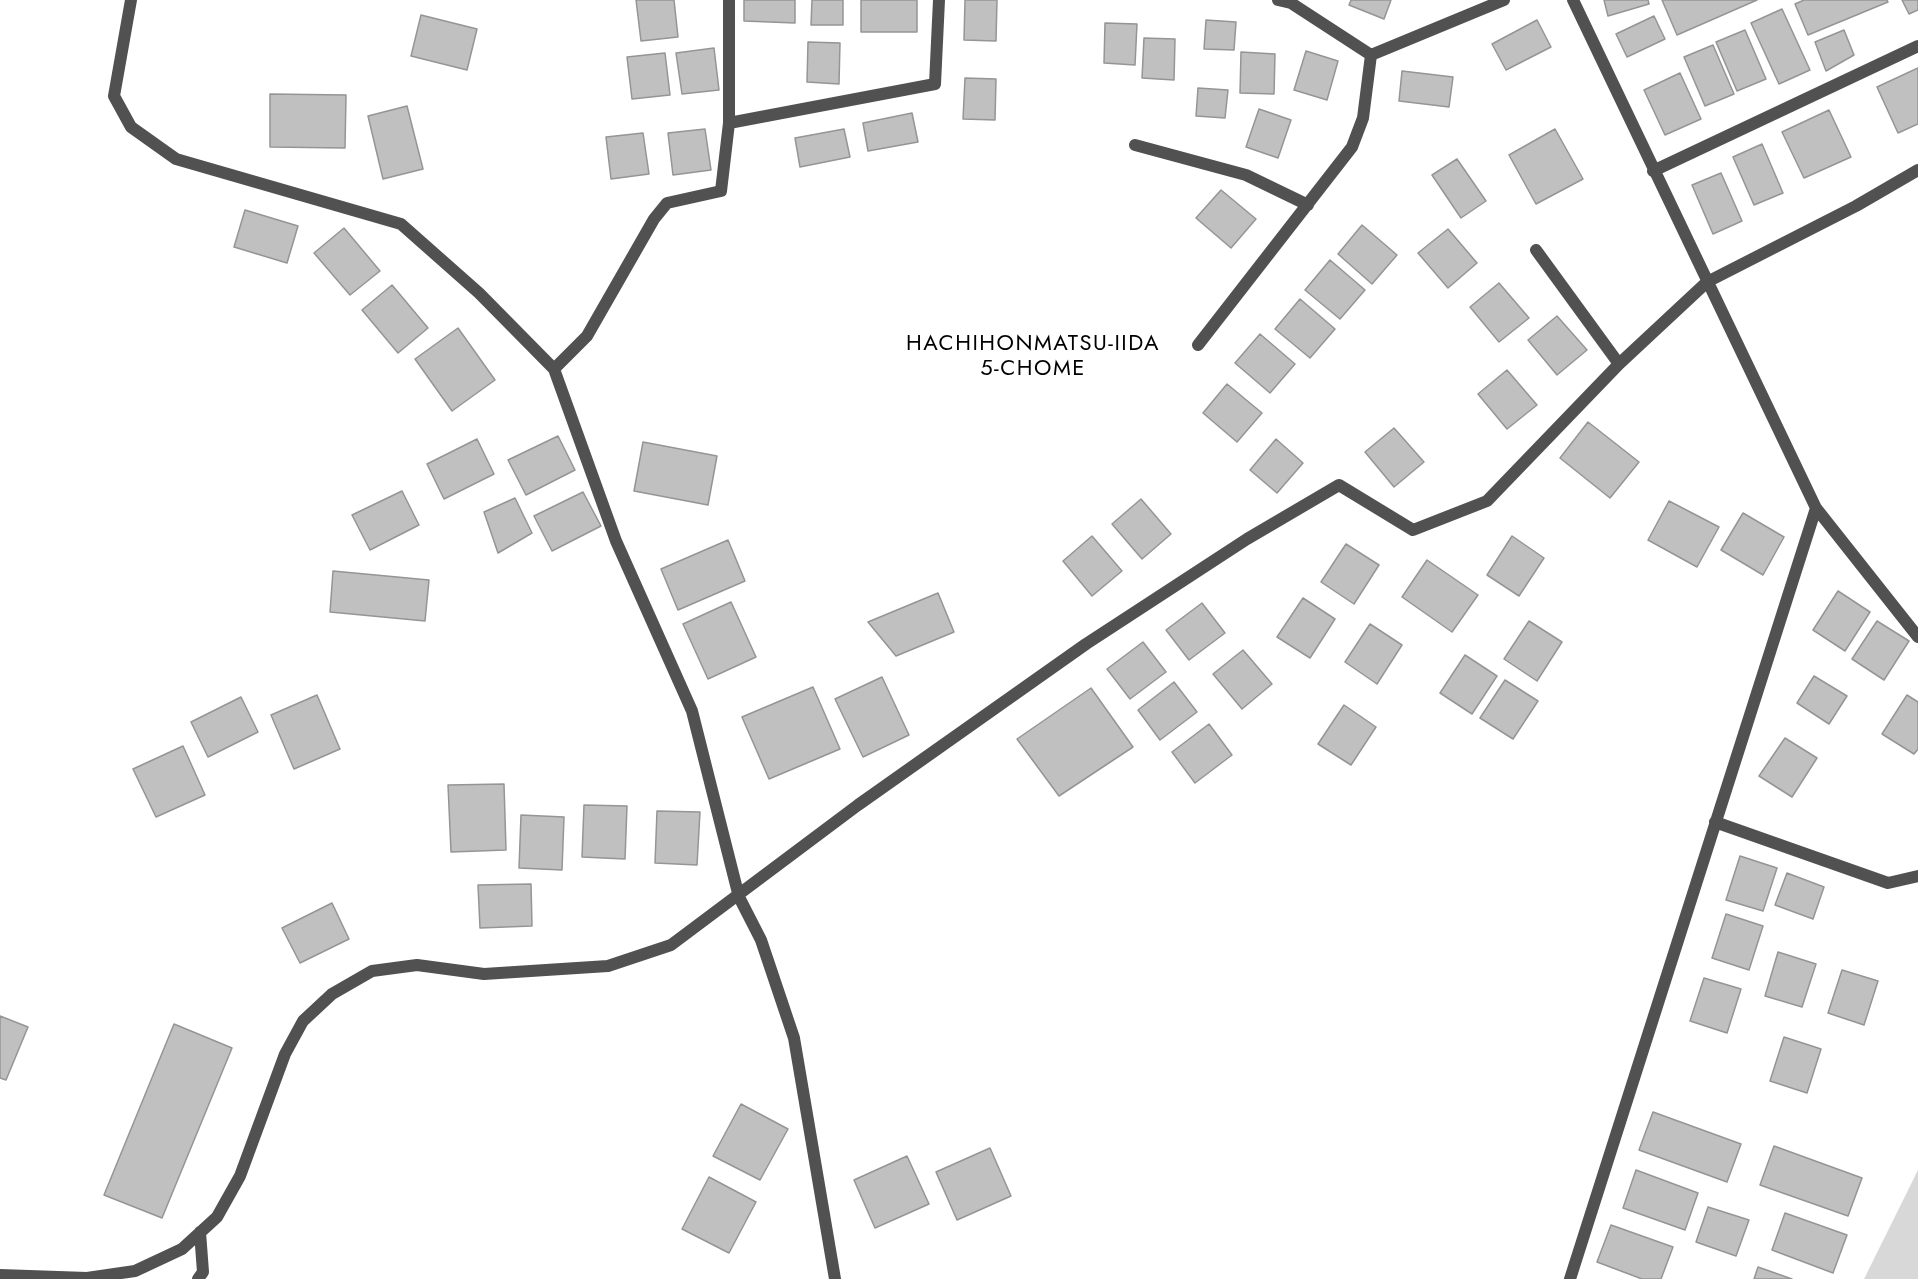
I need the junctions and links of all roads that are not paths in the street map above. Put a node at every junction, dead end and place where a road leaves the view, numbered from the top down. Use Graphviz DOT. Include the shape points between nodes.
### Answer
graph roads {
  1 [pos="131,0"];
  2 [pos="729,0"];
  3 [pos="939,0"];
  4 [pos="1278,0"];
  5 [pos="1504,0"];
  6 [pos="1572,0"];
  7 [pos="1918,46"];
  8 [pos="1371,55"];
  9 [pos="729,123"];
  10 [pos="1135,145"];
  11 [pos="1918,170"];
  12 [pos="1653,171"];
  13 [pos="1308,205"];
  14 [pos="1536,250"];
  15 [pos="1707,282"];
  16 [pos="1198,345"];
  17 [pos="1619,364"];
  18 [pos="554,369"];
  19 [pos="1816,508"];
  20 [pos="1918,637"];
  21 [pos="1715,822"];
  22 [pos="1918,876"];
  23 [pos="739,897"];
  24 [pos="200,1232"];
  25 [pos="0,1275"];
  26 [pos="198,1279"];
  27 [pos="835,1279"];
  28 [pos="1570,1279"];
  1 -- 18 [label="street" via="114,96 131,127 176,159 401,224 480,293"];
  2 -- 9 [label="street"];
  3 -- 9 [label="street" via="935,84"];
  4 -- 8 [label="street" via="1291,3"];
  5 -- 8 [label="street"];
  6 -- 12 [label="street"];
  7 -- 12 [label="street"];
  8 -- 13 [label="street" via="1363,118 1352,147"];
  9 -- 18 [label="street" via="721,191 668,203 654,219 587,336"];
  10 -- 13 [label="street" via="1246,176"];
  11 -- 15 [label="street"];
  12 -- 15 [label="street"];
  13 -- 16 [label="street"];
  14 -- 17 [label="street"];
  15 -- 17 [label="street"];
  15 -- 19 [label="street"];
  17 -- 23 [label="street" via="1486,501 1413,530 1339,485 1247,539 1086,644 858,805"];
  18 -- 23 [label="street" via="616,542 692,711"];
  19 -- 20 [label="street"];
  19 -- 21 [label="street"];
  21 -- 22 [label="street" via="1888,883"];
  21 -- 28 [label="street"];
  23 -- 24 [label="street" via="671,945 608,966 484,974 417,965 372,971 332,994 303,1021 285,1054 240,1176 217,1217"];
  23 -- 27 [label="street" via="761,940 794,1038"];
  24 -- 25 [label="street" via="182,1249 135,1271 87,1278"];
  24 -- 26 [label="street" via="203,1272"];
}
